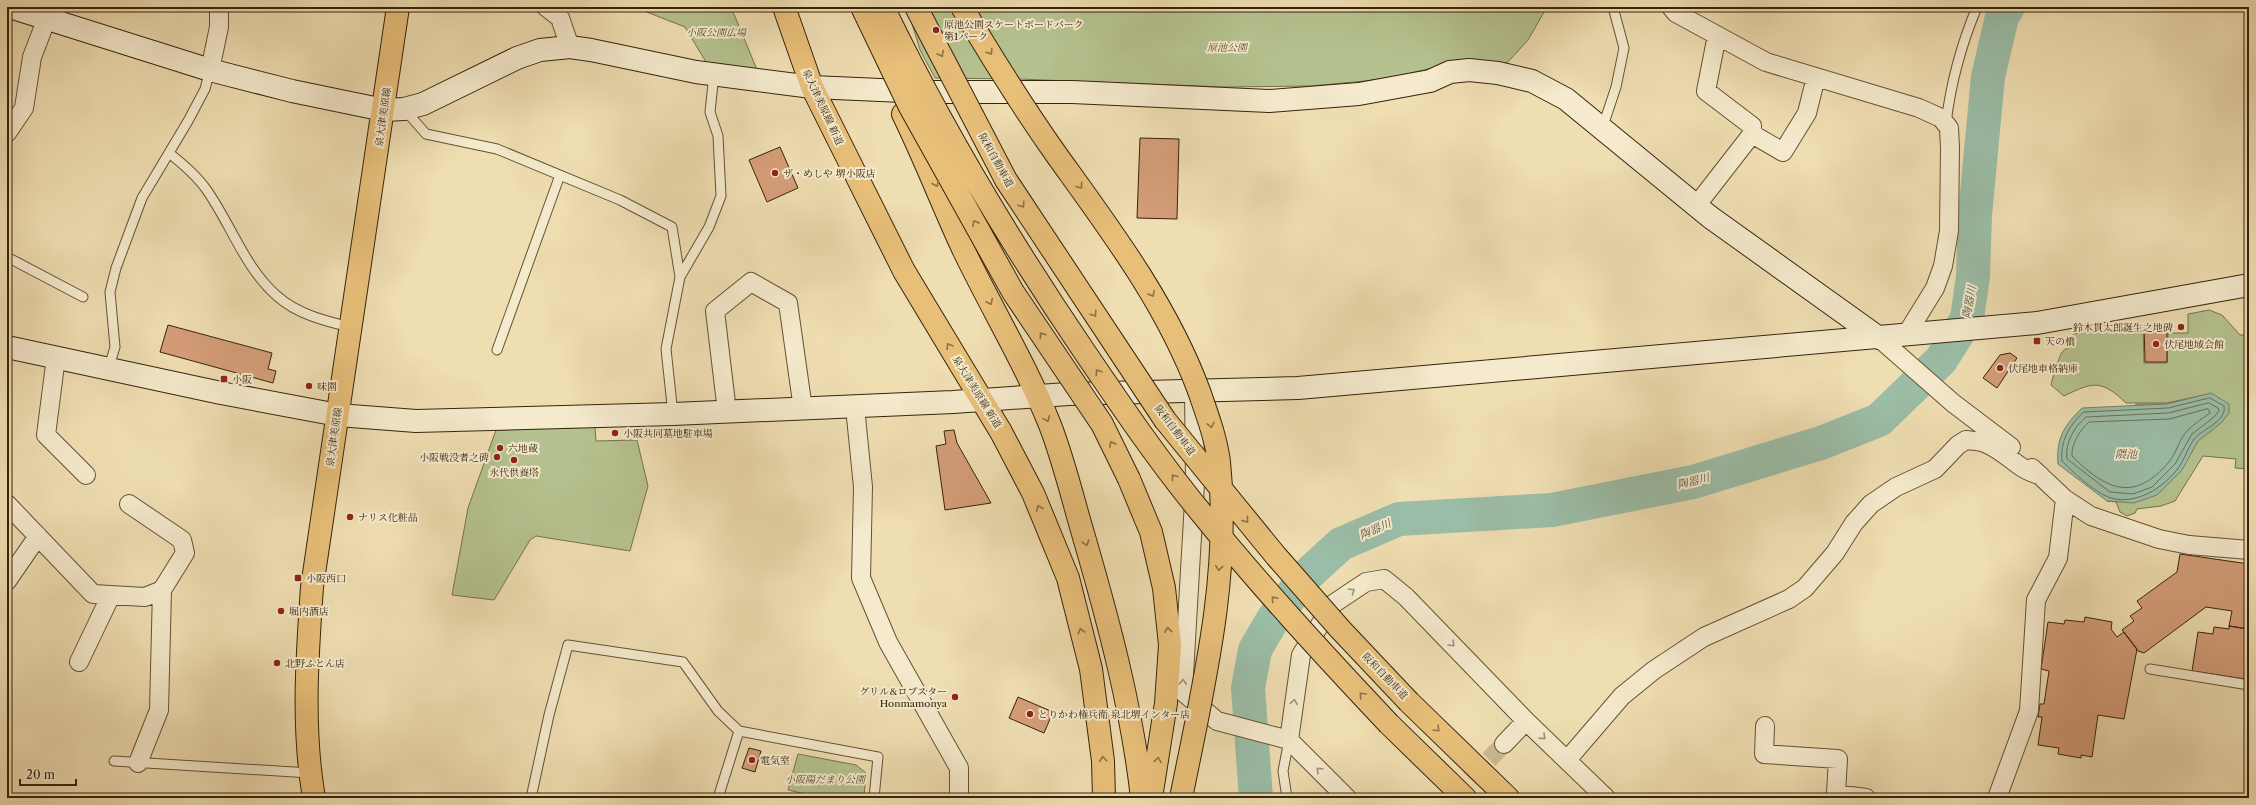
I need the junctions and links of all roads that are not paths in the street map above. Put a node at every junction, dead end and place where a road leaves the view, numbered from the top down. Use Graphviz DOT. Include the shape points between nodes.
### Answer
graph roads {
  1 [pos="10,7"];
  2 [pos="219,7"];
  3 [pos="398,7"];
  4 [pos="546,7"];
  5 [pos="784,7"];
  6 [pos="861,7"];
  7 [pos="883,7"];
  8 [pos="916,7"];
  9 [pos="962,7"];
  10 [pos="1613,7"];
  11 [pos="1671,7"];
  12 [pos="1977,7"];
  13 [pos="55,16"];
  14 [pos="1717,35"];
  15 [pos="570,47"];
  16 [pos="210,70"];
  17 [pos="714,74"];
  18 [pos="1816,77"];
  19 [pos="812,87"];
  20 [pos="891,90"];
  21 [pos="394,110"];
  22 [pos="1946,124"];
  23 [pos="1602,129"];
  24 [pos="7,133"];
  25 [pos="1752,134"];
  26 [pos="169,153"];
  27 [pos="560,175"];
  28 [pos="1696,206"];
  29 [pos="7,257"];
  30 [pos="680,277"];
  31 [pos="2249,285"];
  32 [pos="83,296"];
  33 [pos="350,328"];
  34 [pos="1916,334"];
  35 [pos="1879,338"];
  36 [pos="7,346"];
  37 [pos="497,350"];
  38 [pos="56,357"];
  39 [pos="109,367"];
  40 [pos="1194,389"];
  41 [pos="1037,396"];
  42 [pos="983,400"];
  43 [pos="855,407"];
  44 [pos="803,409"];
  45 [pos="727,412"];
  46 [pos="673,414"];
  47 [pos="338,415"];
  48 [pos="86,475"];
  49 [pos="2040,475"];
  50 [pos="2065,499"];
  51 [pos="7,504"];
  52 [pos="129,504"];
  53 [pos="38,536"];
  54 [pos="2249,550"];
  55 [pos="7,582"];
  56 [pos="162,590"];
  57 [pos="111,595"];
  58 [pos="78,662"];
  59 [pos="2150,669"];
  60 [pos="2249,685"];
  61 [pos="1526,721"];
  62 [pos="1765,726"];
  63 [pos="739,731"];
  64 [pos="1289,740"];
  65 [pos="1504,744"];
  66 [pos="1567,760"];
  67 [pos="114,761"];
  68 [pos="138,763"];
  69 [pos="310,773"];
  70 [pos="314,798"];
  71 [pos="531,798"];
  72 [pos="718,798"];
  73 [pos="874,798"];
  74 [pos="959,798"];
  75 [pos="1104,798"];
  76 [pos="1142,798"];
  77 [pos="1150,798"];
  78 [pos="1181,798"];
  79 [pos="1287,798"];
  80 [pos="1347,798"];
  81 [pos="1465,798"];
  82 [pos="1508,798"];
  83 [pos="1606,798"];
  84 [pos="1866,798"];
  85 [pos="1996,798"];
  1 -- 13 [label="street"];
  2 -- 16 [label="street" via="219,27"];
  3 -- 21 [label="main road, 泉大津美原線"];
  4 -- 15 [label="street" via="560,18"];
  5 -- 19 [label="main road, 泉大津美原線 新道"];
  6 -- 20 [label="main road" via="878,62"];
  77 -- 6 [label="main road, one-way, bridge" via="1166,703 1170,645 1164,588 1151,532 1102,424 1013,292 910,107"];
  81 -- 7 [label="main road, one-way, bridge" via="1389,724 1261,584 1144,440 993,212 943,125"];
  8 -- 82 [label="main road, 阪和自動車道, one-way, bridge" via="1006,180 1165,420 1276,556 1340,629"];
  9 -- 78 [label="main road, one-way, bridge" via="1057,155 1111,229 1146,283 1193,374 1210,420 1219,460 1221,556 1206,668"];
  10 -- 23 [label="lane" via="1624,48 1616,86"];
  11 -- 14 [label="street" via="1676,13"];
  12 -- 22 [label="lane" via="1966,32 1951,83"];
  13 -- 16 [label="street"];
  13 -- 24 [label="street" via="32,57 24,108"];
  14 -- 18 [label="street" via="1766,62"];
  14 -- 25 [label="street" via="1706,92 1752,126"];
  15 -- 17 [label="street"];
  15 -- 21 [label="street" via="540,50 517,58 423,104"];
  16 -- 21 [label="street" via="292,91"];
  16 -- 26 [label="lane" via="205,89"];
  17 -- 19 [label="street"];
  17 -- 30 [label="lane" via="710,112 718,136 721,196 709,227"];
  18 -- 22 [label="street" via="1919,108 1941,118"];
  18 -- 25 [label="street" via="1807,113 1783,152"];
  19 -- 20 [label="street"];
  42 -- 19 [label="main road, 泉大津美原線 新道, one-way" via="904,271"];
  20 -- 23 [label="street" via="1072,92 1269,101 1359,94 1430,81 1450,72 1469,70 1532,80 1566,100"];
  20 -- 41 [label="main road, one-way" via="923,155 964,250"];
  21 -- 27 [label="lane" via="426,134 497,149"];
  21 -- 33 [label="main road, 泉大津美原線"];
  22 -- 34 [label="street" via="1950,148 1949,230 1943,266"];
  23 -- 28 [label="street"];
  25 -- 28 [label="street"];
  26 -- 33 [label="lane" via="186,166 207,190 241,251 277,297 318,319"];
  26 -- 39 [label="lane" via="142,198 116,268 110,292 115,347"];
  27 -- 30 [label="lane" via="620,200 672,227"];
  27 -- 37 [label="lane"];
  28 -- 35 [label="street"];
  29 -- 32 [label="lane"];
  30 -- 46 [label="lane" via="666,349"];
  31 -- 34 [label="street" via="2037,324"];
  33 -- 47 [label="main road, 泉大津美原線"];
  34 -- 35 [label="street"];
  35 -- 40 [label="street" via="1298,388"];
  35 -- 49 [label="street" via="1953,403 2014,449"];
  36 -- 38 [label="street"];
  38 -- 39 [label="street"];
  38 -- 48 [label="street" via="46,435"];
  39 -- 47 [label="street" via="221,393"];
  40 -- 41 [label="street"];
  64 -- 40 [label="street, one-way" via="1217,721 1183,692 1195,484"];
  41 -- 42 [label="street"];
  41 -- 76 [label="main road, one-way" via="1051,426 1100,590 1138,761"];
  42 -- 43 [label="street"];
  75 -- 42 [label="main road, 泉大津美原線 新道, one-way" via="1103,761 1091,669 1068,578 1033,493"];
  43 -- 44 [label="street"];
  43 -- 74 [label="street" via="863,487 861,578 888,642 959,768"];
  44 -- 45 [label="street"];
  44 -- 45 [label="street" via="788,303 751,282 715,311"];
  45 -- 46 [label="street"];
  46 -- 47 [label="street" via="416,421"];
  47 -- 69 [label="main road, 泉大津美原線" via="312,594 305,684"];
  49 -- 50 [label="street"];
  49 -- 66 [label="street" via="2027,472 2009,457 1986,444 1966,440 1935,469 1896,487 1871,504 1805,588 1788,599 1704,637 1649,674 1622,696"];
  50 -- 54 [label="street" via="2091,516 2158,539 2189,545"];
  50 -- 85 [label="street" via="2058,558 2036,600 2029,711"];
  51 -- 53 [label="street"];
  52 -- 56 [label="street" via="182,540 185,553"];
  53 -- 55 [label="street"];
  53 -- 57 [label="street" via="93,594"];
  56 -- 57 [label="street" via="145,597"];
  56 -- 68 [label="street" via="159,710"];
  57 -- 58 [label="street"];
  59 -- 60 [label="lane"];
  64 -- 61 [label="street, one-way" via="1301,655 1333,604 1366,582 1384,579 1406,597"];
  61 -- 65 [label="street"];
  61 -- 66 [label="street, one-way"];
  62 -- 84 [label="street" via="1764,754 1838,759 1836,794"];
  63 -- 71 [label="lane" via="718,711 682,662 568,645 548,715"];
  63 -- 72 [label="lane"];
  63 -- 73 [label="lane" via="878,757"];
  64 -- 79 [label="lane" via="1283,771"];
  80 -- 64 [label="street, one-way"];
  66 -- 83 [label="street"];
  67 -- 68 [label="lane"];
  68 -- 69 [label="lane"];
  69 -- 70 [label="main road, 泉大津美原線"];
}
